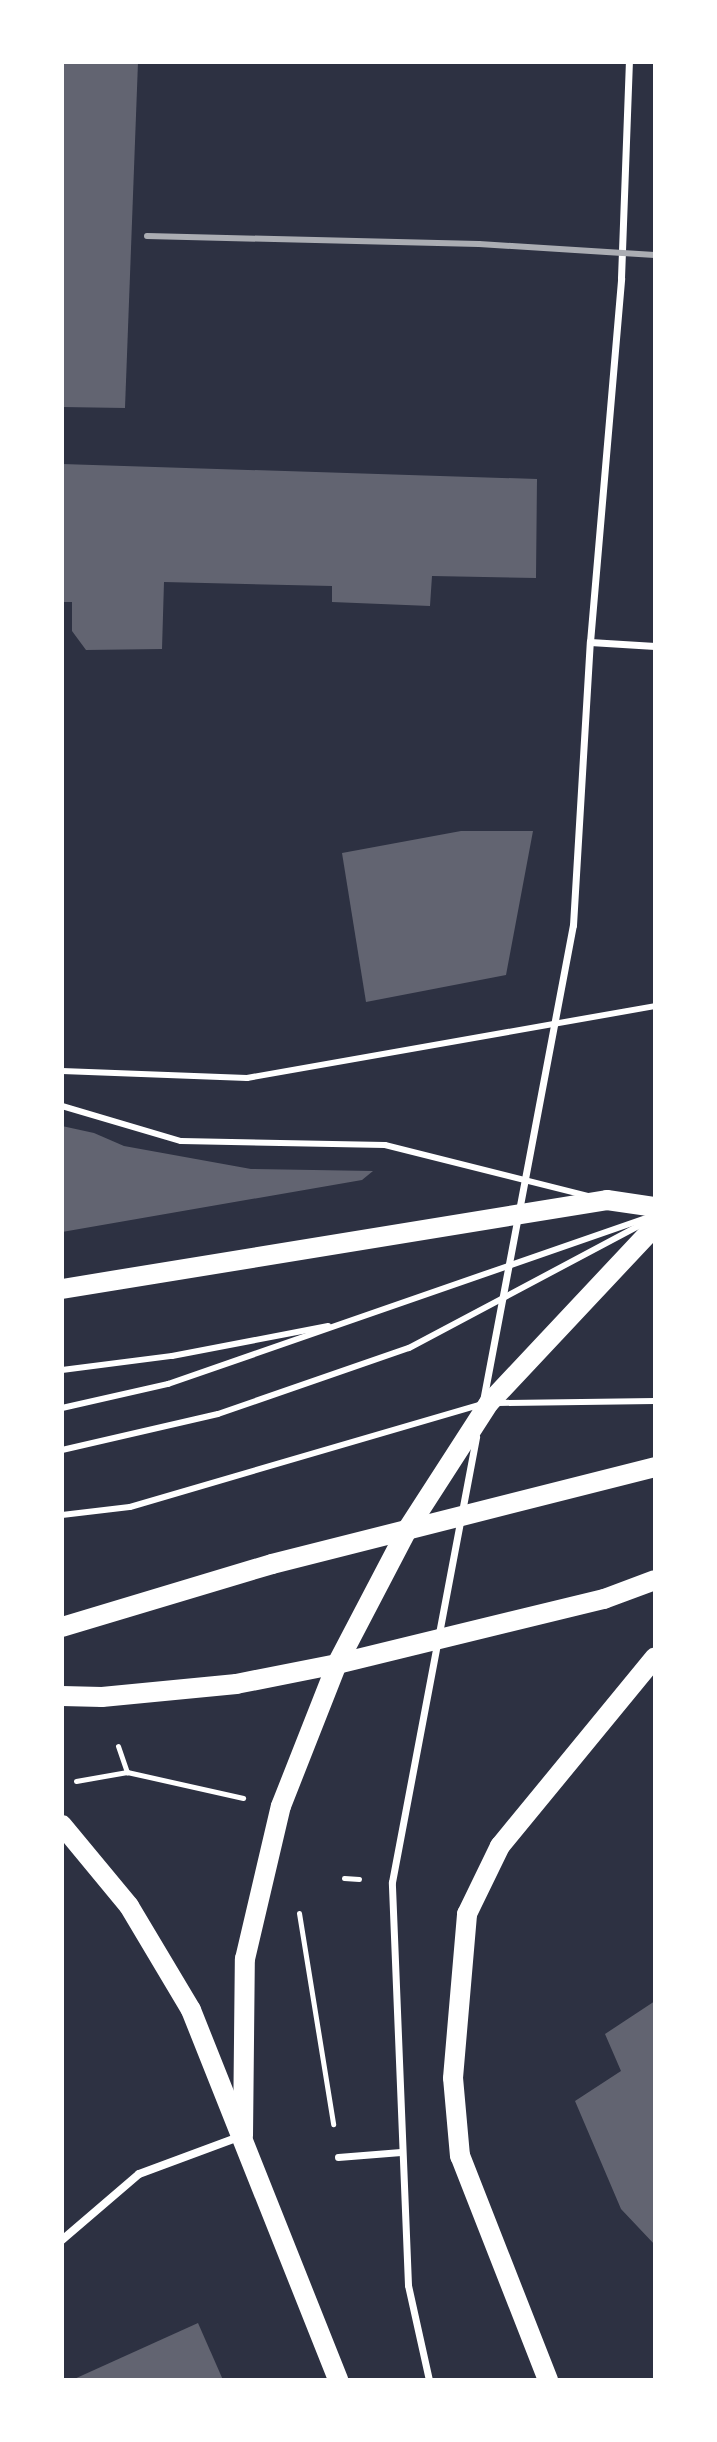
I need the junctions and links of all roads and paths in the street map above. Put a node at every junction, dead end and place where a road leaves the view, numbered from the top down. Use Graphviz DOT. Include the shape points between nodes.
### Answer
graph roads {
  1 [pos="629,62"];
  2 [pos="590,642"];
  3 [pos="655,646"];
  4 [pos="655,1006"];
  5 [pos="62,1071"];
  6 [pos="62,1106"];
  7 [pos="607,1200"];
  8 [pos="655,1207"];
  9 [pos="655,1216"];
  10 [pos="655,1226"];
  11 [pos="62,1289"];
  12 [pos="351,1322"];
  13 [pos="62,1370"];
  14 [pos="655,1401"];
  15 [pos="489,1403"];
  16 [pos="62,1408"];
  17 [pos="62,1450"];
  18 [pos="655,1467"];
  19 [pos="62,1515"];
  20 [pos="407,1530"];
  21 [pos="655,1580"];
  22 [pos="62,1627"];
  23 [pos="655,1657"];
  24 [pos="337,1664"];
  25 [pos="62,1696"];
  26 [pos="118,1746"];
  27 [pos="127,1772"];
  28 [pos="76,1781"];
  29 [pos="248,1799"];
  30 [pos="62,1825"];
  31 [pos="298,1909"];
  32 [pos="243,2136"];
  33 [pos="401,2152"];
  34 [pos="338,2157"];
  35 [pos="62,2240"];
  36 [pos="338,2380"];
  37 [pos="429,2380"];
  38 [pos="548,2380"];
  1 -- 2 [label="street" via="621,278"];
  2 -- 3 [label="street"];
  2 -- 33 [label="street" via="573,925 392,1882"];
  4 -- 5 [label="lane" via="247,1078"];
  6 -- 7 [label="lane" via="181,1141 385,1145"];
  7 -- 8 [label="main road"];
  7 -- 11 [label="main road"];
  9 -- 12 [label="lane"];
  9 -- 17 [label="lane" via="409,1348 218,1414"];
  10 -- 15 [label="main road"];
  12 -- 13 [label="lane" via="172,1356"];
  12 -- 16 [label="lane" via="168,1384"];
  14 -- 15 [label="lane"];
  15 -- 19 [label="lane" via="130,1507"];
  15 -- 20 [label="main road"];
  18 -- 20 [label="main road"];
  20 -- 22 [label="main road"];
  20 -- 24 [label="main road"];
  21 -- 24 [label="main road" via="604,1599"];
  23 -- 38 [label="main road" via="500,1846 467,1914 453,2078 460,2156"];
  24 -- 25 [label="main road" via="236,1684"];
  24 -- 32 [label="main road" via="281,1806 245,1959"];
  26 -- 27 [label="path"];
  27 -- 28 [label="path"];
  27 -- 29 [label="path"];
  30 -- 32 [label="main road" via="129,1906 191,2010"];
  31 -- 34 [label="path"];
  32 -- 35 [label="street" via="139,2174"];
  32 -- 36 [label="main road"];
  33 -- 34 [label="street"];
  33 -- 37 [label="street" via="408,2285"];
}
